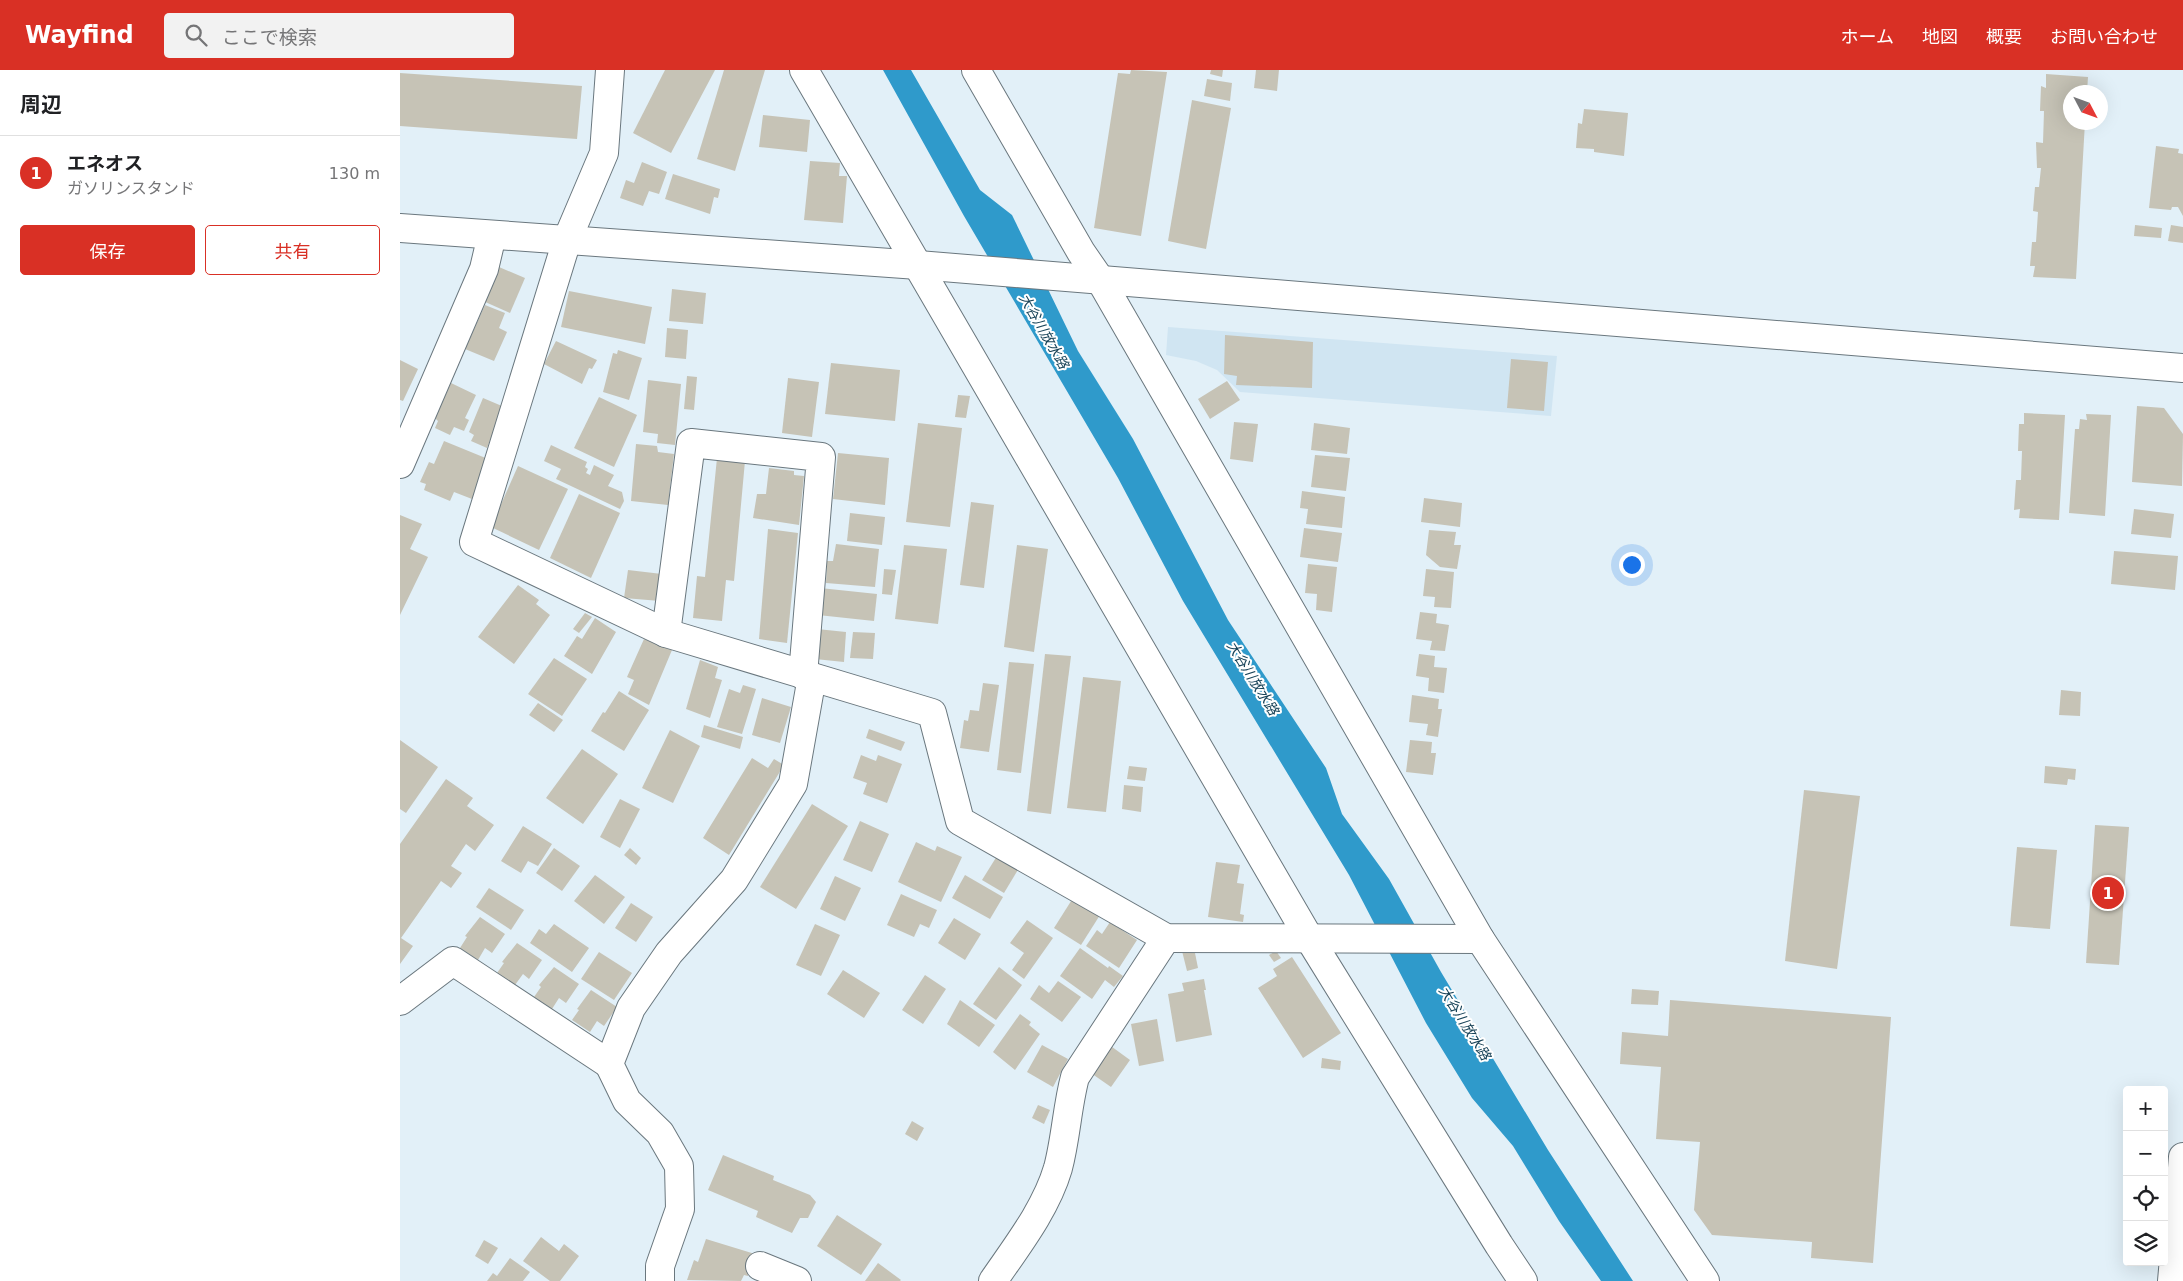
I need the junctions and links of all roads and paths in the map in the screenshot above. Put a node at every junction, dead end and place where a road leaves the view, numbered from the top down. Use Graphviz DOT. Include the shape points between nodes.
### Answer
graph roads {
  1 [pos="610,70"];
  2 [pos="804,70"];
  3 [pos="976,70"];
  4 [pos="400,228"];
  5 [pos="492,235"];
  6 [pos="568,240"];
  7 [pos="927,266"];
  8 [pos="1092,280"];
  9 [pos="2183,368"];
  10 [pos="400,464"];
  11 [pos="666,633"];
  12 [pos="807,676"];
  13 [pos="1166,938"];
  14 [pos="1309,938"];
  15 [pos="1480,939"];
  16 [pos="400,1001"];
  17 [pos="609,1064"];
  18 [pos="2183,1158"];
  19 [pos="760,1266"];
  20 [pos="660,1281"];
  21 [pos="797,1281"];
  22 [pos="993,1281"];
  23 [pos="1523,1281"];
  24 [pos="1705,1281"];
  25 [pos="2172,1281"];
  1 -- 6 [label="street" via="604,153"];
  2 -- 7 [label="street"];
  3 -- 8 [label="street" via="1081,252"];
  4 -- 5 [label="street"];
  5 -- 6 [label="street"];
  5 -- 10 [label="street" via="484,268"];
  6 -- 7 [label="street"];
  6 -- 11 [label="street" via="474,542"];
  7 -- 8 [label="street"];
  7 -- 14 [label="street"];
  8 -- 9 [label="street"];
  8 -- 15 [label="street"];
  11 -- 12 [label="street"];
  11 -- 12 [label="street" via="691,443 821,457"];
  12 -- 13 [label="street" via="932,713 960,821"];
  12 -- 17 [label="street" via="793,784 734,880 669,952 631,1008"];
  13 -- 14 [label="street"];
  13 -- 22 [label="street" via="1075,1077 1058,1168 1044,1201"];
  14 -- 15 [label="street"];
  14 -- 23 [label="street"];
  15 -- 24 [label="street"];
  16 -- 17 [label="street" via="453,961"];
  17 -- 20 [label="street" via="628,1101 660,1133 679,1166 680,1209 660,1266"];
  18 -- 25 [label="street"];
  19 -- 21 [label="street"];
}
